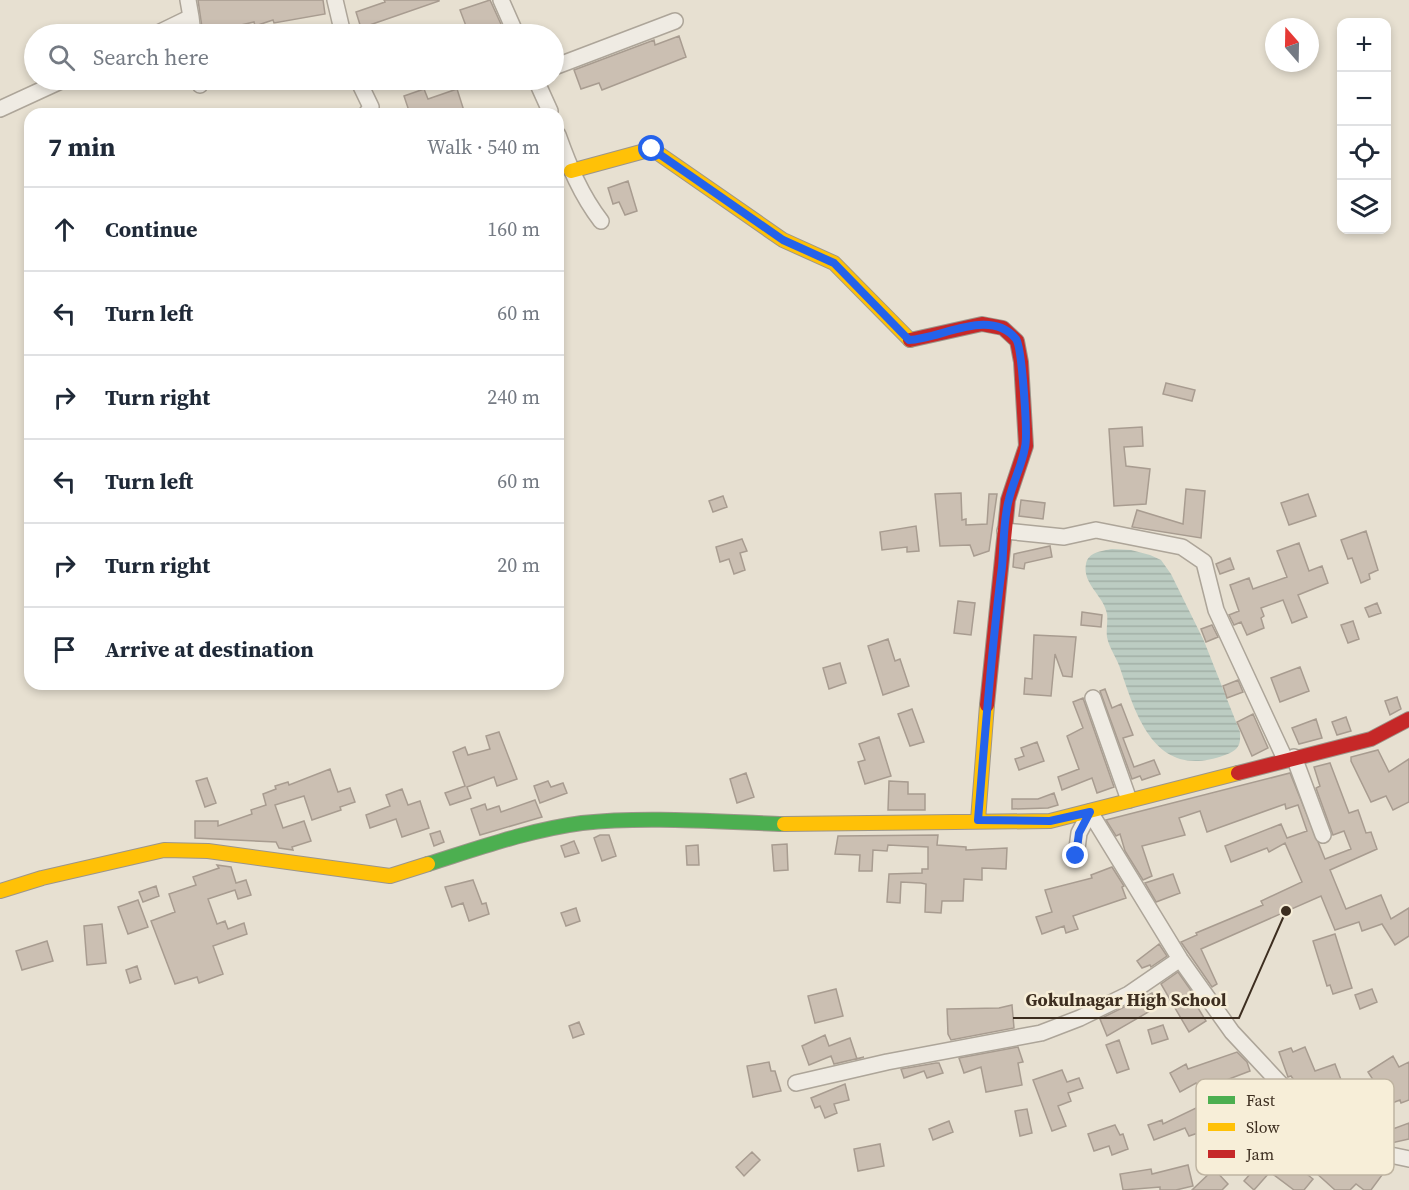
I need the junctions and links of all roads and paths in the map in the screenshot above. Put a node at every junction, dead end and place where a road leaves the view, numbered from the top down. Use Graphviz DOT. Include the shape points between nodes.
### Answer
graph roads {
  1 [pos="188,0"];
  2 [pos="335,0"];
  3 [pos="501,0"];
  4 [pos="191,17"];
  5 [pos="675,21"];
  6 [pos="177,24"];
  7 [pos="192,24"];
  8 [pos="341,24"];
  9 [pos="512,24"];
  10 [pos="564,63"];
  11 [pos="41,90"];
  12 [pos="363,90"];
  13 [pos="539,90"];
  14 [pos="370,108"];
  15 [pos="545,108"];
  16 [pos="0,109"];
  17 [pos="564,155"];
  18 [pos="571,171"];
  19 [pos="601,221"];
  20 [pos="1005,531"];
  21 [pos="1093,698"];
  22 [pos="1409,719"];
  23 [pos="1290,758"];
  24 [pos="1130,800"];
  25 [pos="1090,812"];
  26 [pos="978,820"];
  27 [pos="1323,835"];
  28 [pos="1076,856"];
  29 [pos="0,891"];
  30 [pos="1180,959"];
  31 [pos="1276,1079"];
  32 [pos="796,1083"];
  33 [pos="1394,1156"];
  34 [pos="1409,1159"];
  1 -- 4 [label="street"];
  2 -- 8 [label="street"];
  3 -- 9 [label="street"];
  4 -- 6 [label="street"];
  4 -- 7 [label="street"];
  5 -- 10 [label="street"];
  11 -- 16 [label="street"];
  12 -- 14 [label="street"];
  13 -- 15 [label="street"];
  17 -- 18 [label="street"];
  18 -- 19 [label="street"];
  18 -- 20 [label="street" via="652,149 783,240 834,263 909,340 985,325 1010,334 1017,341 1021,362 1026,446 1008,500"];
  20 -- 23 [label="street" via="1064,537 1096,530 1182,547 1204,562 1216,610"];
  20 -- 26 [label="street"];
  21 -- 24 [label="street"];
  22 -- 23 [label="street" via="1371,739"];
  23 -- 24 [label="street"];
  23 -- 27 [label="street"];
  24 -- 25 [label="street"];
  25 -- 26 [label="street" via="1050,821"];
  25 -- 28 [label="street" via="1079,833"];
  25 -- 30 [label="street"];
  26 -- 29 [label="street" via="584,823 532,832 390,876 208,851 164,850"];
  30 -- 31 [label="street" via="1232,1032"];
  30 -- 32 [label="street" via="1128,994 1041,1032"];
  33 -- 34 [label="street"];
}
